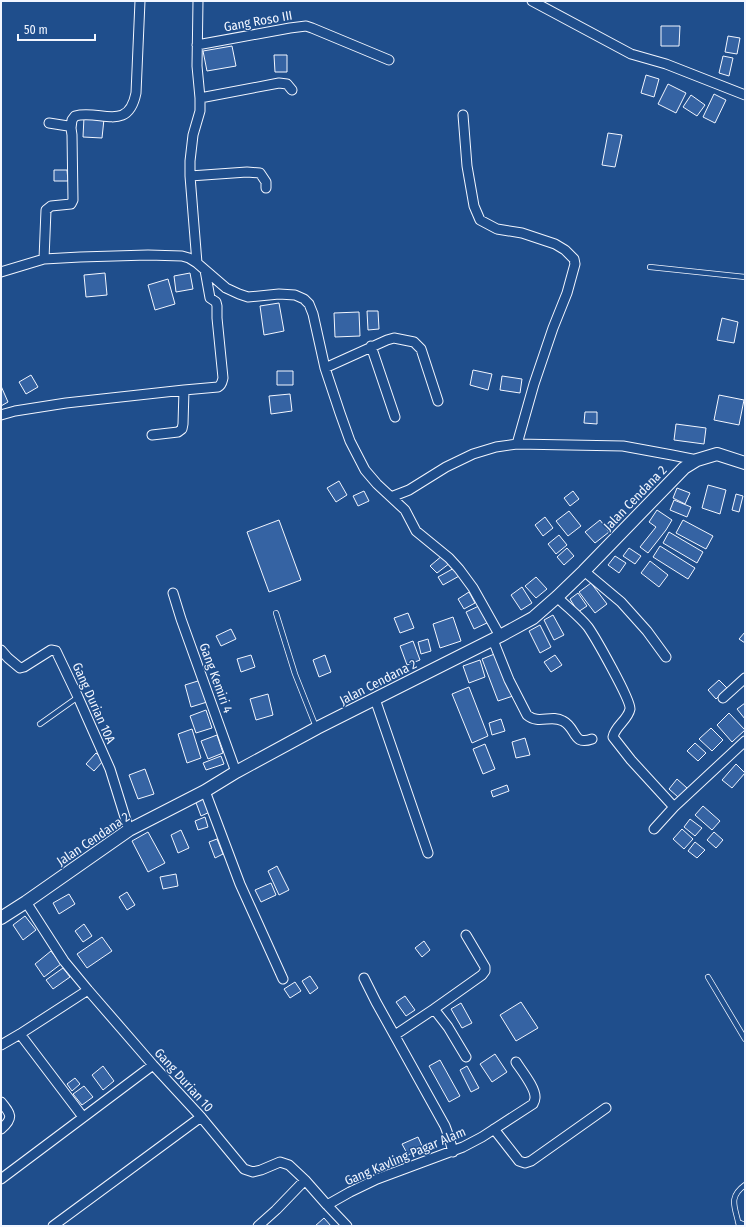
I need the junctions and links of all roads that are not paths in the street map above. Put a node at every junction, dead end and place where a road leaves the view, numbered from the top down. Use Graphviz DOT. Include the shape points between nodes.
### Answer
graph roads {
  1 [pos="140,1"];
  2 [pos="198,1"];
  3 [pos="532,1"];
  4 [pos="197,45"];
  5 [pos="389,60"];
  6 [pos="292,90"];
  7 [pos="745,95"];
  8 [pos="200,98"];
  9 [pos="463,115"];
  10 [pos="50,123"];
  11 [pos="71,128"];
  12 [pos="190,176"];
  13 [pos="266,188"];
  14 [pos="44,259"];
  15 [pos="197,263"];
  16 [pos="650,267"];
  17 [pos="205,270"];
  18 [pos="1,272"];
  19 [pos="745,277"];
  20 [pos="371,346"];
  21 [pos="325,368"];
  22 [pos="184,390"];
  23 [pos="438,401"];
  24 [pos="1,415"];
  25 [pos="395,417"];
  26 [pos="152,435"];
  27 [pos="517,444"];
  28 [pos="696,460"];
  29 [pos="745,463"];
  30 [pos="391,497"];
  31 [pos="584,571"];
  32 [pos="173,593"];
  33 [pos="557,597"];
  34 [pos="276,613"];
  35 [pos="497,638"];
  36 [pos="1,650"];
  37 [pos="666,657"];
  38 [pos="745,678"];
  39 [pos="78,697"];
  40 [pos="724,698"];
  41 [pos="376,699"];
  42 [pos="40,724"];
  43 [pos="317,728"];
  44 [pos="592,739"];
  45 [pos="745,741"];
  46 [pos="236,772"];
  47 [pos="205,791"];
  48 [pos="674,806"];
  49 [pos="654,829"];
  50 [pos="130,830"];
  51 [pos="428,853"];
  52 [pos="26,902"];
  53 [pos="1,918"];
  54 [pos="466,935"];
  55 [pos="708,977"];
  56 [pos="364,978"];
  57 [pos="283,980"];
  58 [pos="88,990"];
  59 [pos="434,1009"];
  60 [pos="20,1034"];
  61 [pos="395,1035"];
  62 [pos="745,1039"];
  63 [pos="1,1045"];
  64 [pos="466,1057"];
  65 [pos="516,1062"];
  66 [pos="153,1065"];
  67 [pos="1,1102"];
  68 [pos="606,1108"];
  69 [pos="83,1116"];
  70 [pos="201,1117"];
  71 [pos="1,1128"];
  72 [pos="494,1129"];
  73 [pos="453,1152"];
  74 [pos="1,1179"];
  75 [pos="305,1180"];
  76 [pos="745,1185"];
  77 [pos="327,1205"];
  78 [pos="738,1224"];
  79 [pos="745,1225"];
  80 [pos="53,1226"];
  81 [pos="258,1226"];
  82 [pos="347,1226"];
  1 -- 11 [label="street" via="136,93 130,109 119,116 74,116"];
  2 -- 4 [label="street"];
  3 -- 7 [label="street" via="631,54 666,64"];
  4 -- 5 [label="street, Gang Roso III" via="306,26"];
  4 -- 8 [label="street"];
  6 -- 8 [label="street" via="287,84 279,83"];
  8 -- 12 [label="street" via="200,110 193,135"];
  9 -- 27 [label="street" via="466,166 474,206 480,220 497,229 555,244 574,259 568,294 553,328"];
  10 -- 11 [label="street"];
  11 -- 14 [label="street" via="73,200 71,204 51,206 46,210"];
  12 -- 13 [label="street" via="260,173 266,182"];
  12 -- 15 [label="street"];
  14 -- 15 [label="street" via="148,255 182,256"];
  14 -- 18 [label="street"];
  15 -- 17 [label="street"];
  16 -- 19 [label="lane"];
  17 -- 21 [label="street" via="226,288 239,294 295,295 304,299 314,314"];
  17 -- 22 [label="street" via="210,298 218,306 223,378 221,386 218,387"];
  20 -- 21 [label="street"];
  20 -- 23 [label="street" via="394,338 414,342 421,349"];
  20 -- 25 [label="street"];
  21 -- 30 [label="street" via="350,441 365,470"];
  22 -- 24 [label="street" via="66,402"];
  22 -- 26 [label="street" via="182,429 178,432"];
  27 -- 28 [label="street" via="623,446"];
  27 -- 30 [label="street" via="473,454 409,490"];
  28 -- 29 [label="street, Jalan Cendana 2" via="717,454"];
  28 -- 31 [label="street, Jalan Cendana 2" via="684,468"];
  30 -- 35 [label="street" via="405,510 416,531 459,569 473,588"];
  31 -- 33 [label="street, Jalan Cendana 2"];
  31 -- 37 [label="street" via="622,602"];
  32 -- 46 [label="street, Gang Kemiri 4"];
  33 -- 35 [label="street, Jalan Cendana 2" via="532,618"];
  33 -- 48 [label="street" via="593,634 630,705 628,714 613,737"];
  34 -- 43 [label="lane" via="295,674"];
  35 -- 41 [label="street, Jalan Cendana 2"];
  35 -- 44 [label="street" via="509,680 527,715 536,720 556,718 569,725 580,741"];
  36 -- 39 [label="street, Gang Durian 10A" via="20,668 51,650 56,651"];
  38 -- 40 [label="street"];
  39 -- 42 [label="lane"];
  39 -- 50 [label="street, Gang Durian 10A" via="110,769"];
  41 -- 43 [label="street, Jalan Cendana 2"];
  41 -- 51 [label="street"];
  43 -- 46 [label="street, Jalan Cendana 2"];
  45 -- 48 [label="street"];
  46 -- 47 [label="street, Jalan Cendana 2"];
  47 -- 50 [label="street, Jalan Cendana 2"];
  47 -- 57 [label="street" via="240,884"];
  48 -- 49 [label="street"];
  50 -- 52 [label="street, Jalan Cendana 2"];
  52 -- 53 [label="street, Jalan Cendana 2"];
  52 -- 58 [label="street, Gang Durian 10" via="64,961"];
  54 -- 59 [label="street" via="485,971"];
  55 -- 62 [label="lane"];
  56 -- 61 [label="street"];
  58 -- 60 [label="street"];
  58 -- 66 [label="street, Gang Durian 10"];
  59 -- 61 [label="street"];
  59 -- 64 [label="street"];
  60 -- 63 [label="street"];
  60 -- 69 [label="street"];
  61 -- 73 [label="street" via="444,1126"];
  65 -- 72 [label="street, Gang Kavling Pagar Alam" via="527,1078 536,1099 533,1104"];
  66 -- 69 [label="street"];
  66 -- 70 [label="street, Gang Durian 10"];
  67 -- 71 [label="street" via="9,1111 10,1118"];
  68 -- 72 [label="street" via="525,1163 519,1161"];
  69 -- 74 [label="street"];
  70 -- 75 [label="street, Gang Durian 10" via="244,1169 253,1172 280,1162 289,1165"];
  70 -- 80 [label="street"];
  72 -- 73 [label="street, Gang Kavling Pagar Alam"];
  73 -- 77 [label="street, Gang Kavling Pagar Alam" via="377,1179"];
  75 -- 77 [label="street, Gang Durian 10"];
  75 -- 81 [label="street"];
  76 -- 78 [label="lane" via="736,1193 733,1200"];
  77 -- 82 [label="street, Gang Durian 10"];
  78 -- 79 [label="lane"];
}
